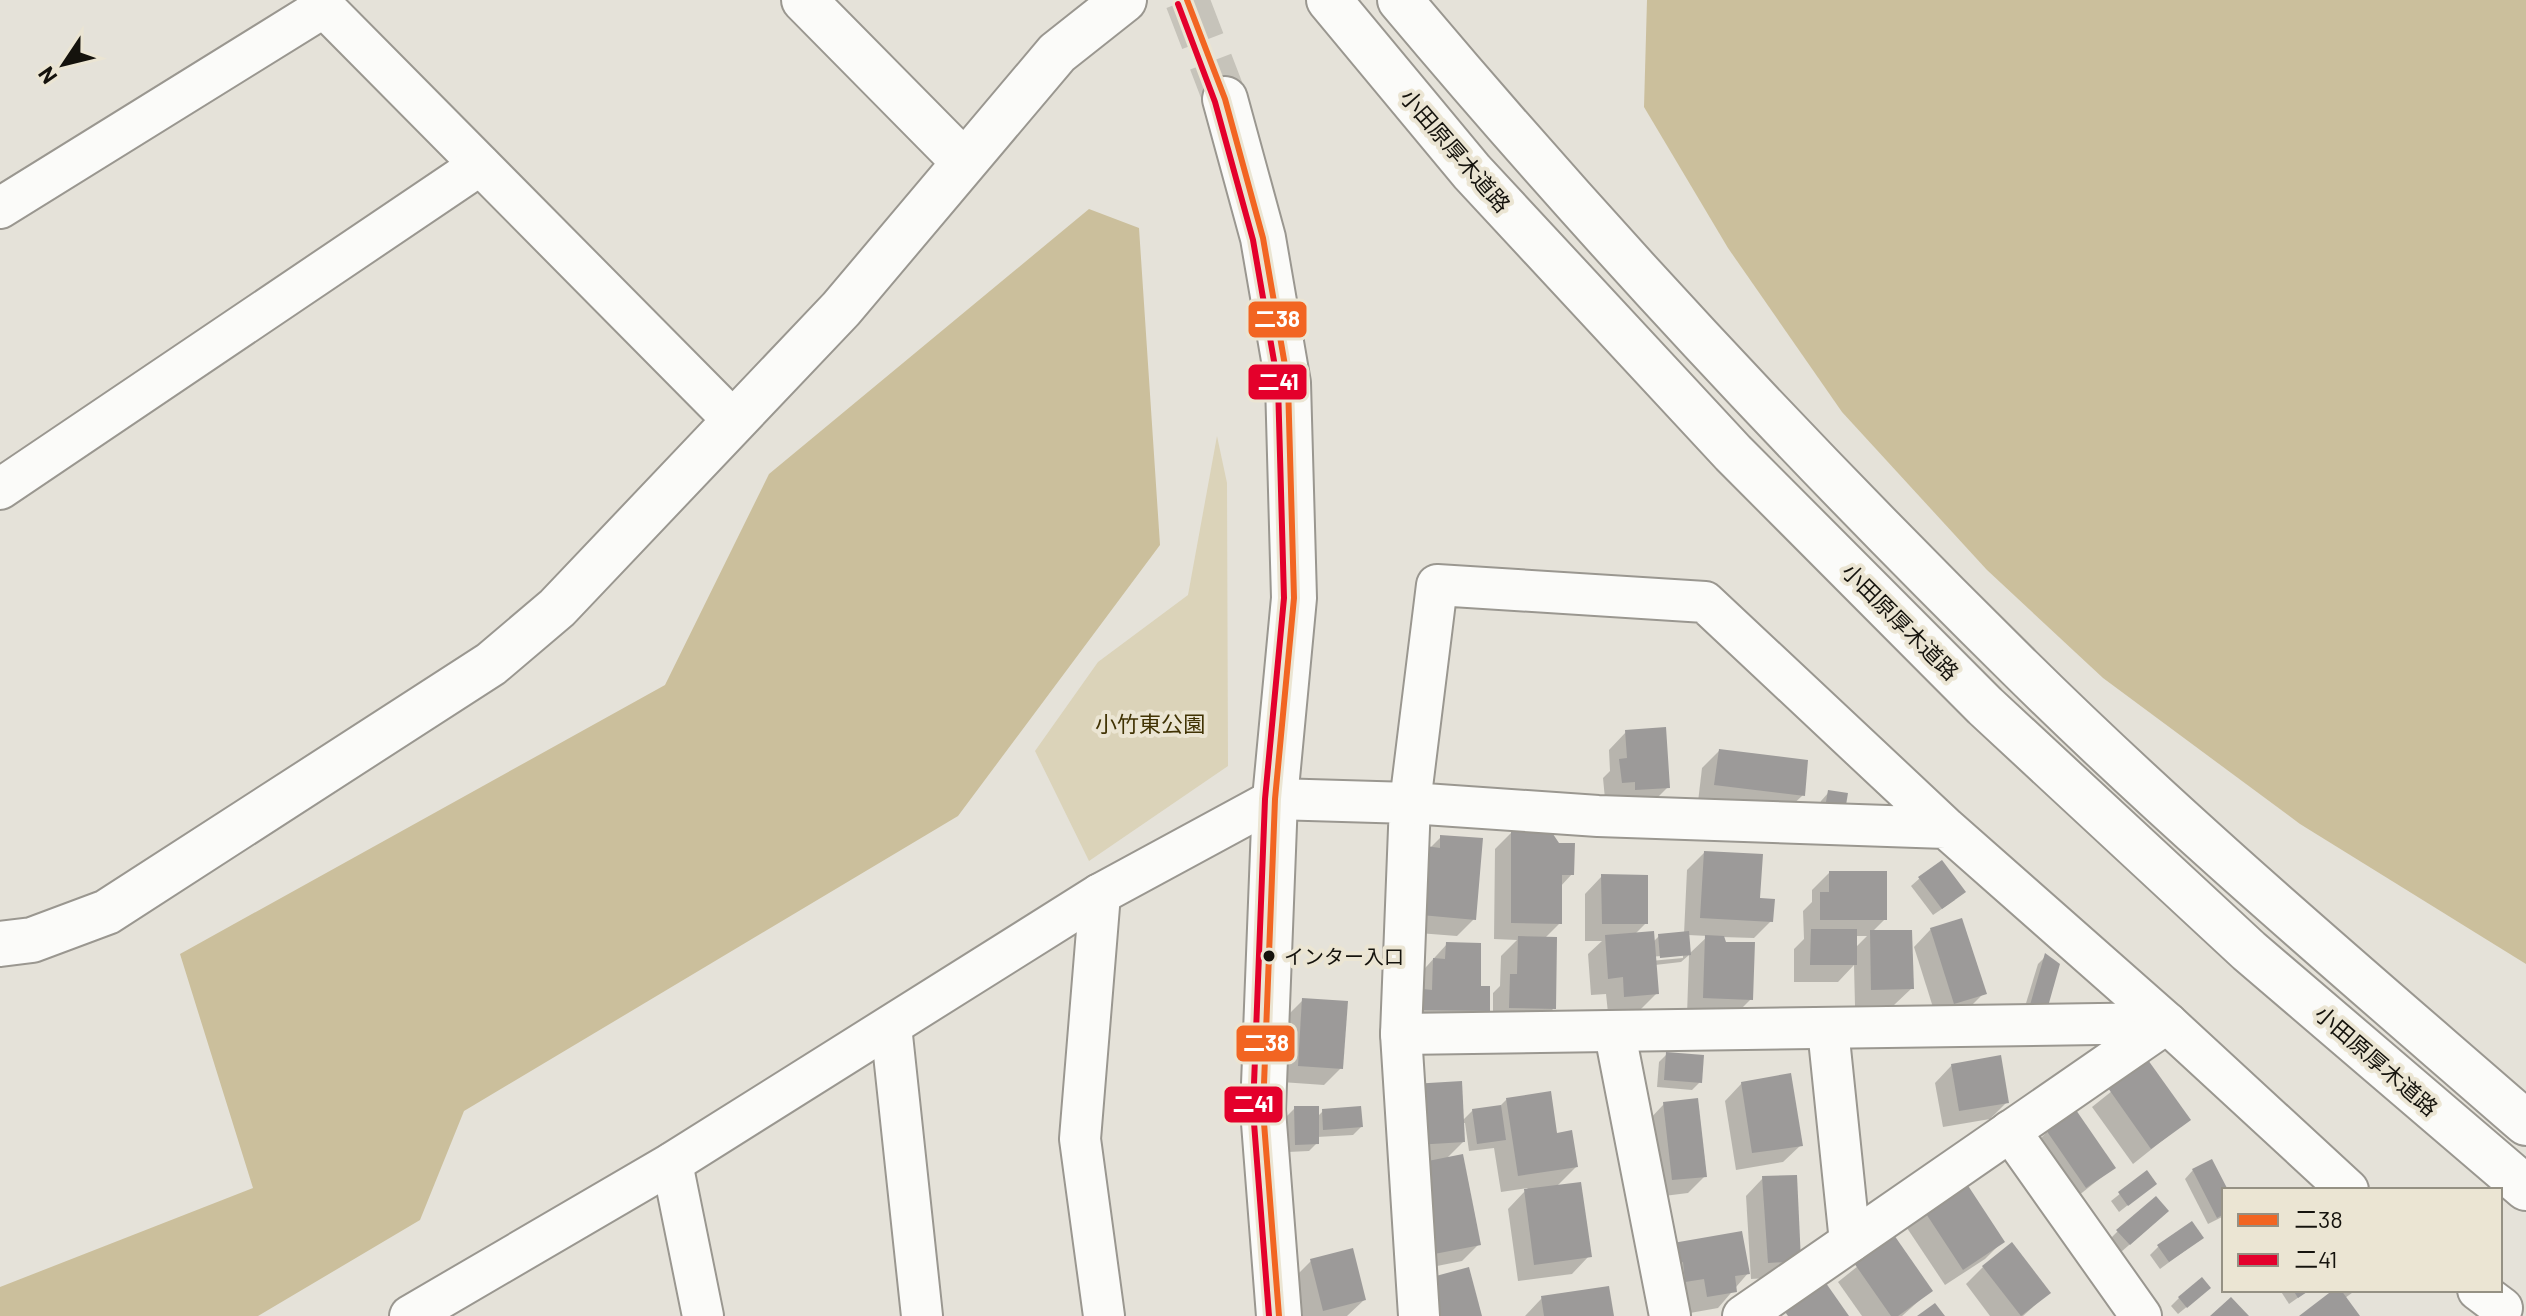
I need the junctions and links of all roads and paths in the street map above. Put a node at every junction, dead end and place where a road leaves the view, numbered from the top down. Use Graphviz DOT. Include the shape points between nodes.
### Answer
graph roads {
  1 [pos="804,0"];
  2 [pos="1124,0"];
  3 [pos="1329,0"];
  4 [pos="1400,0"];
  5 [pos="321,4"];
  6 [pos="1225,99"];
  7 [pos="964,162"];
  8 [pos="480,165"];
  9 [pos="0,208"];
  10 [pos="734,421"];
  11 [pos="0,489"];
  12 [pos="1275,799"];
  13 [pos="1410,803"];
  14 [pos="1946,828"];
  15 [pos="1100,894"];
  16 [pos="0,944"];
  17 [pos="2167,1023"];
  18 [pos="891,1026"];
  19 [pos="1828,1029"];
  20 [pos="1401,1034"];
  21 [pos="1615,1034"];
  22 [pos="2526,1123"];
  23 [pos="2010,1131"];
  24 [pos="672,1163"];
  25 [pos="2346,1188"];
  26 [pos="2526,1188"];
  27 [pos="1850,1242"];
  28 [pos="468,1300"];
  29 [pos="2129,1312"];
  30 [pos="410,1316"];
  31 [pos="703,1316"];
  32 [pos="922,1316"];
  33 [pos="1104,1316"];
  34 [pos="1279,1316"];
  35 [pos="1419,1316"];
  36 [pos="1670,1316"];
  37 [pos="1743,1316"];
  1 -- 7 [label="main road"];
  2 -- 7 [label="main road" via="1057,53"];
  3 -- 26 [label="main road, 小田原厚木道路" via="1472,172 1722,441 1985,706 2249,951"];
  4 -- 22 [label="main road" via="1517,139 1771,415 2022,670 2281,910"];
  5 -- 8 [label="street"];
  5 -- 9 [label="street"];
  6 -- 12 [label="main road" via="1263,238 1288,383 1294,598"];
  7 -- 10 [label="main road" via="841,309"];
  8 -- 10 [label="street"];
  8 -- 11 [label="street"];
  10 -- 16 [label="main road" via="557,608 491,664 107,912 32,940"];
  12 -- 13 [label="street"];
  12 -- 15 [label="street"];
  12 -- 34 [label="main road" via="1263,1110"];
  13 -- 14 [label="street" via="1598,816"];
  13 -- 14 [label="street" via="1437,585 1705,602"];
  13 -- 20 [label="street"];
  14 -- 17 [label="street"];
  15 -- 18 [label="street"];
  15 -- 33 [label="street" via="1080,1139"];
  17 -- 19 [label="street"];
  17 -- 23 [label="street"];
  17 -- 25 [label="street"];
  18 -- 24 [label="street"];
  18 -- 32 [label="street"];
  19 -- 21 [label="street"];
  19 -- 27 [label="street"];
  20 -- 21 [label="street"];
  20 -- 35 [label="street"];
  21 -- 36 [label="street"];
  23 -- 27 [label="street"];
  23 -- 29 [label="street"];
  24 -- 28 [label="street"];
  24 -- 31 [label="street"];
  27 -- 37 [label="street"];
  28 -- 30 [label="street"];
}
